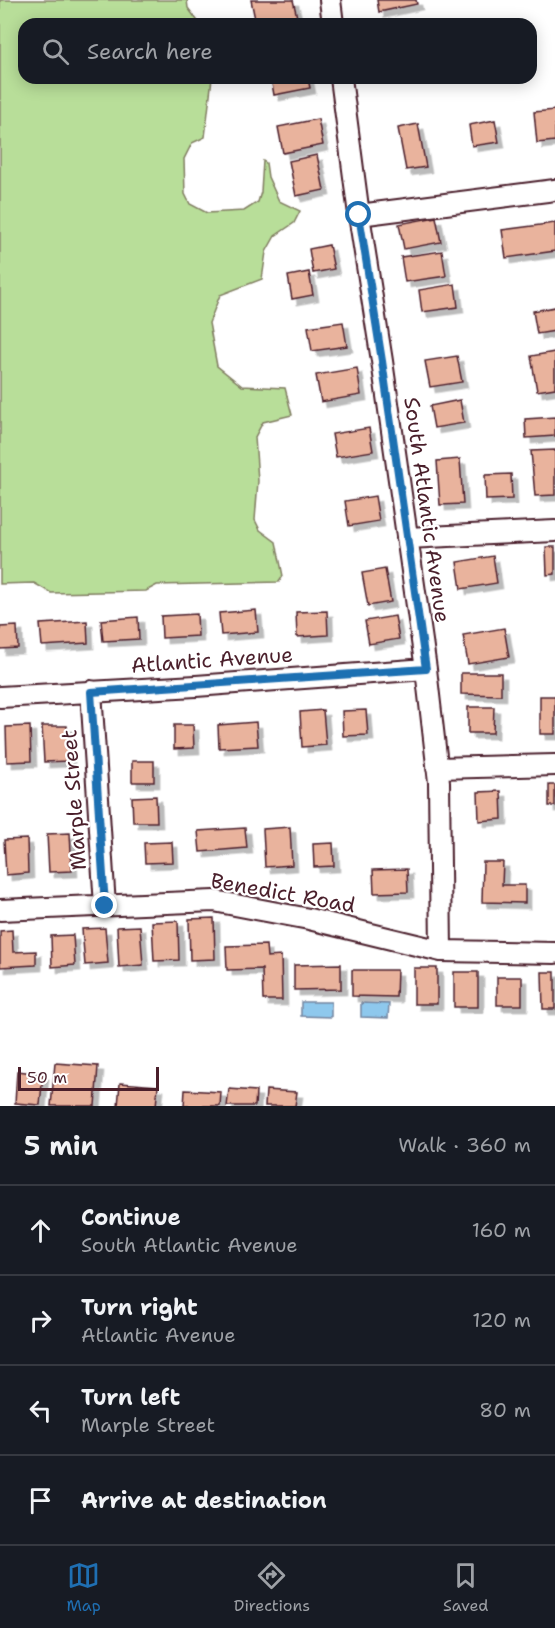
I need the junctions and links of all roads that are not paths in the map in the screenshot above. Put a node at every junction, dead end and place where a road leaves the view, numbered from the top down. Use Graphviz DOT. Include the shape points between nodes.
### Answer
graph roads {
  1 [pos="330,0"];
  2 [pos="332,18"];
  3 [pos="342,84"];
  4 [pos="555,190"];
  5 [pos="359,215"];
  6 [pos="555,531"];
  7 [pos="407,538"];
  8 [pos="426,669"];
  9 [pos="91,692"];
  10 [pos="0,697"];
  11 [pos="555,765"];
  12 [pos="437,768"];
  13 [pos="105,906"];
  14 [pos="0,910"];
  15 [pos="441,951"];
  16 [pos="555,953"];
  1 -- 2 [label="street"];
  3 -- 5 [label="street, South Atlantic Avenue"];
  4 -- 5 [label="street"];
  5 -- 7 [label="street, South Atlantic Avenue"];
  6 -- 7 [label="street"];
  7 -- 8 [label="street, South Atlantic Avenue"];
  8 -- 9 [label="street, Atlantic Avenue"];
  8 -- 12 [label="street, South Atlantic Avenue"];
  9 -- 10 [label="street, Atlantic Avenue"];
  9 -- 13 [label="street, Marple Street"];
  11 -- 12 [label="street"];
  12 -- 15 [label="street, South Atlantic Avenue"];
  13 -- 14 [label="street, Benedict Road"];
  13 -- 15 [label="street, Benedict Road" via="214,901"];
  15 -- 16 [label="street, Benedict Road"];
}
